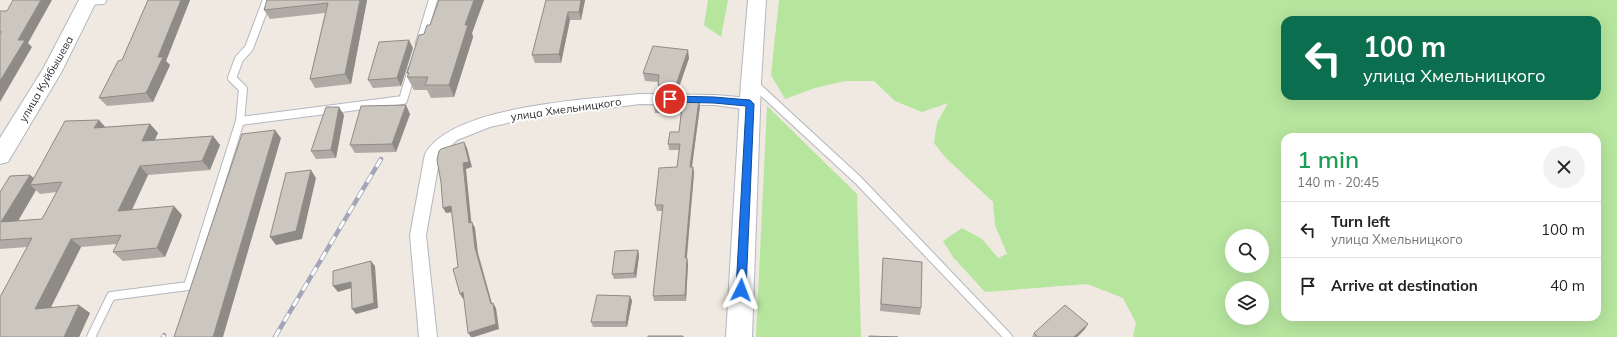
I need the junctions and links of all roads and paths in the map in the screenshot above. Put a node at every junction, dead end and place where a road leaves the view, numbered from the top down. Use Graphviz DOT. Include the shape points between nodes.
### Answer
graph roads {
  1 [pos="93,0"];
  2 [pos="267,0"];
  3 [pos="433,0"];
  4 [pos="757,0"];
  5 [pos="418,50"];
  6 [pos="414,64"];
  7 [pos="751,82"];
  8 [pos="750,104"];
  9 [pos="240,122"];
  10 [pos="0,156"];
  11 [pos="91,337"];
  12 [pos="428,337"];
  13 [pos="739,337"];
  14 [pos="1008,337"];
  1 -- 10 [label="main road, улица Куйбышева"];
  2 -- 9 [label="lane" via="249,48 239,59 232,78 243,89"];
  3 -- 5 [label="lane"];
  4 -- 7 [label="main road"];
  6 -- 9 [label="lane" via="403,100"];
  7 -- 8 [label="main road"];
  7 -- 14 [label="lane" via="858,180"];
  8 -- 12 [label="street, улица Хмельницкого" via="714,100 632,100 529,112 487,122 452,136 433,154 418,235"];
  8 -- 13 [label="main road"];
  9 -- 11 [label="lane" via="188,286 111,296"];
}
